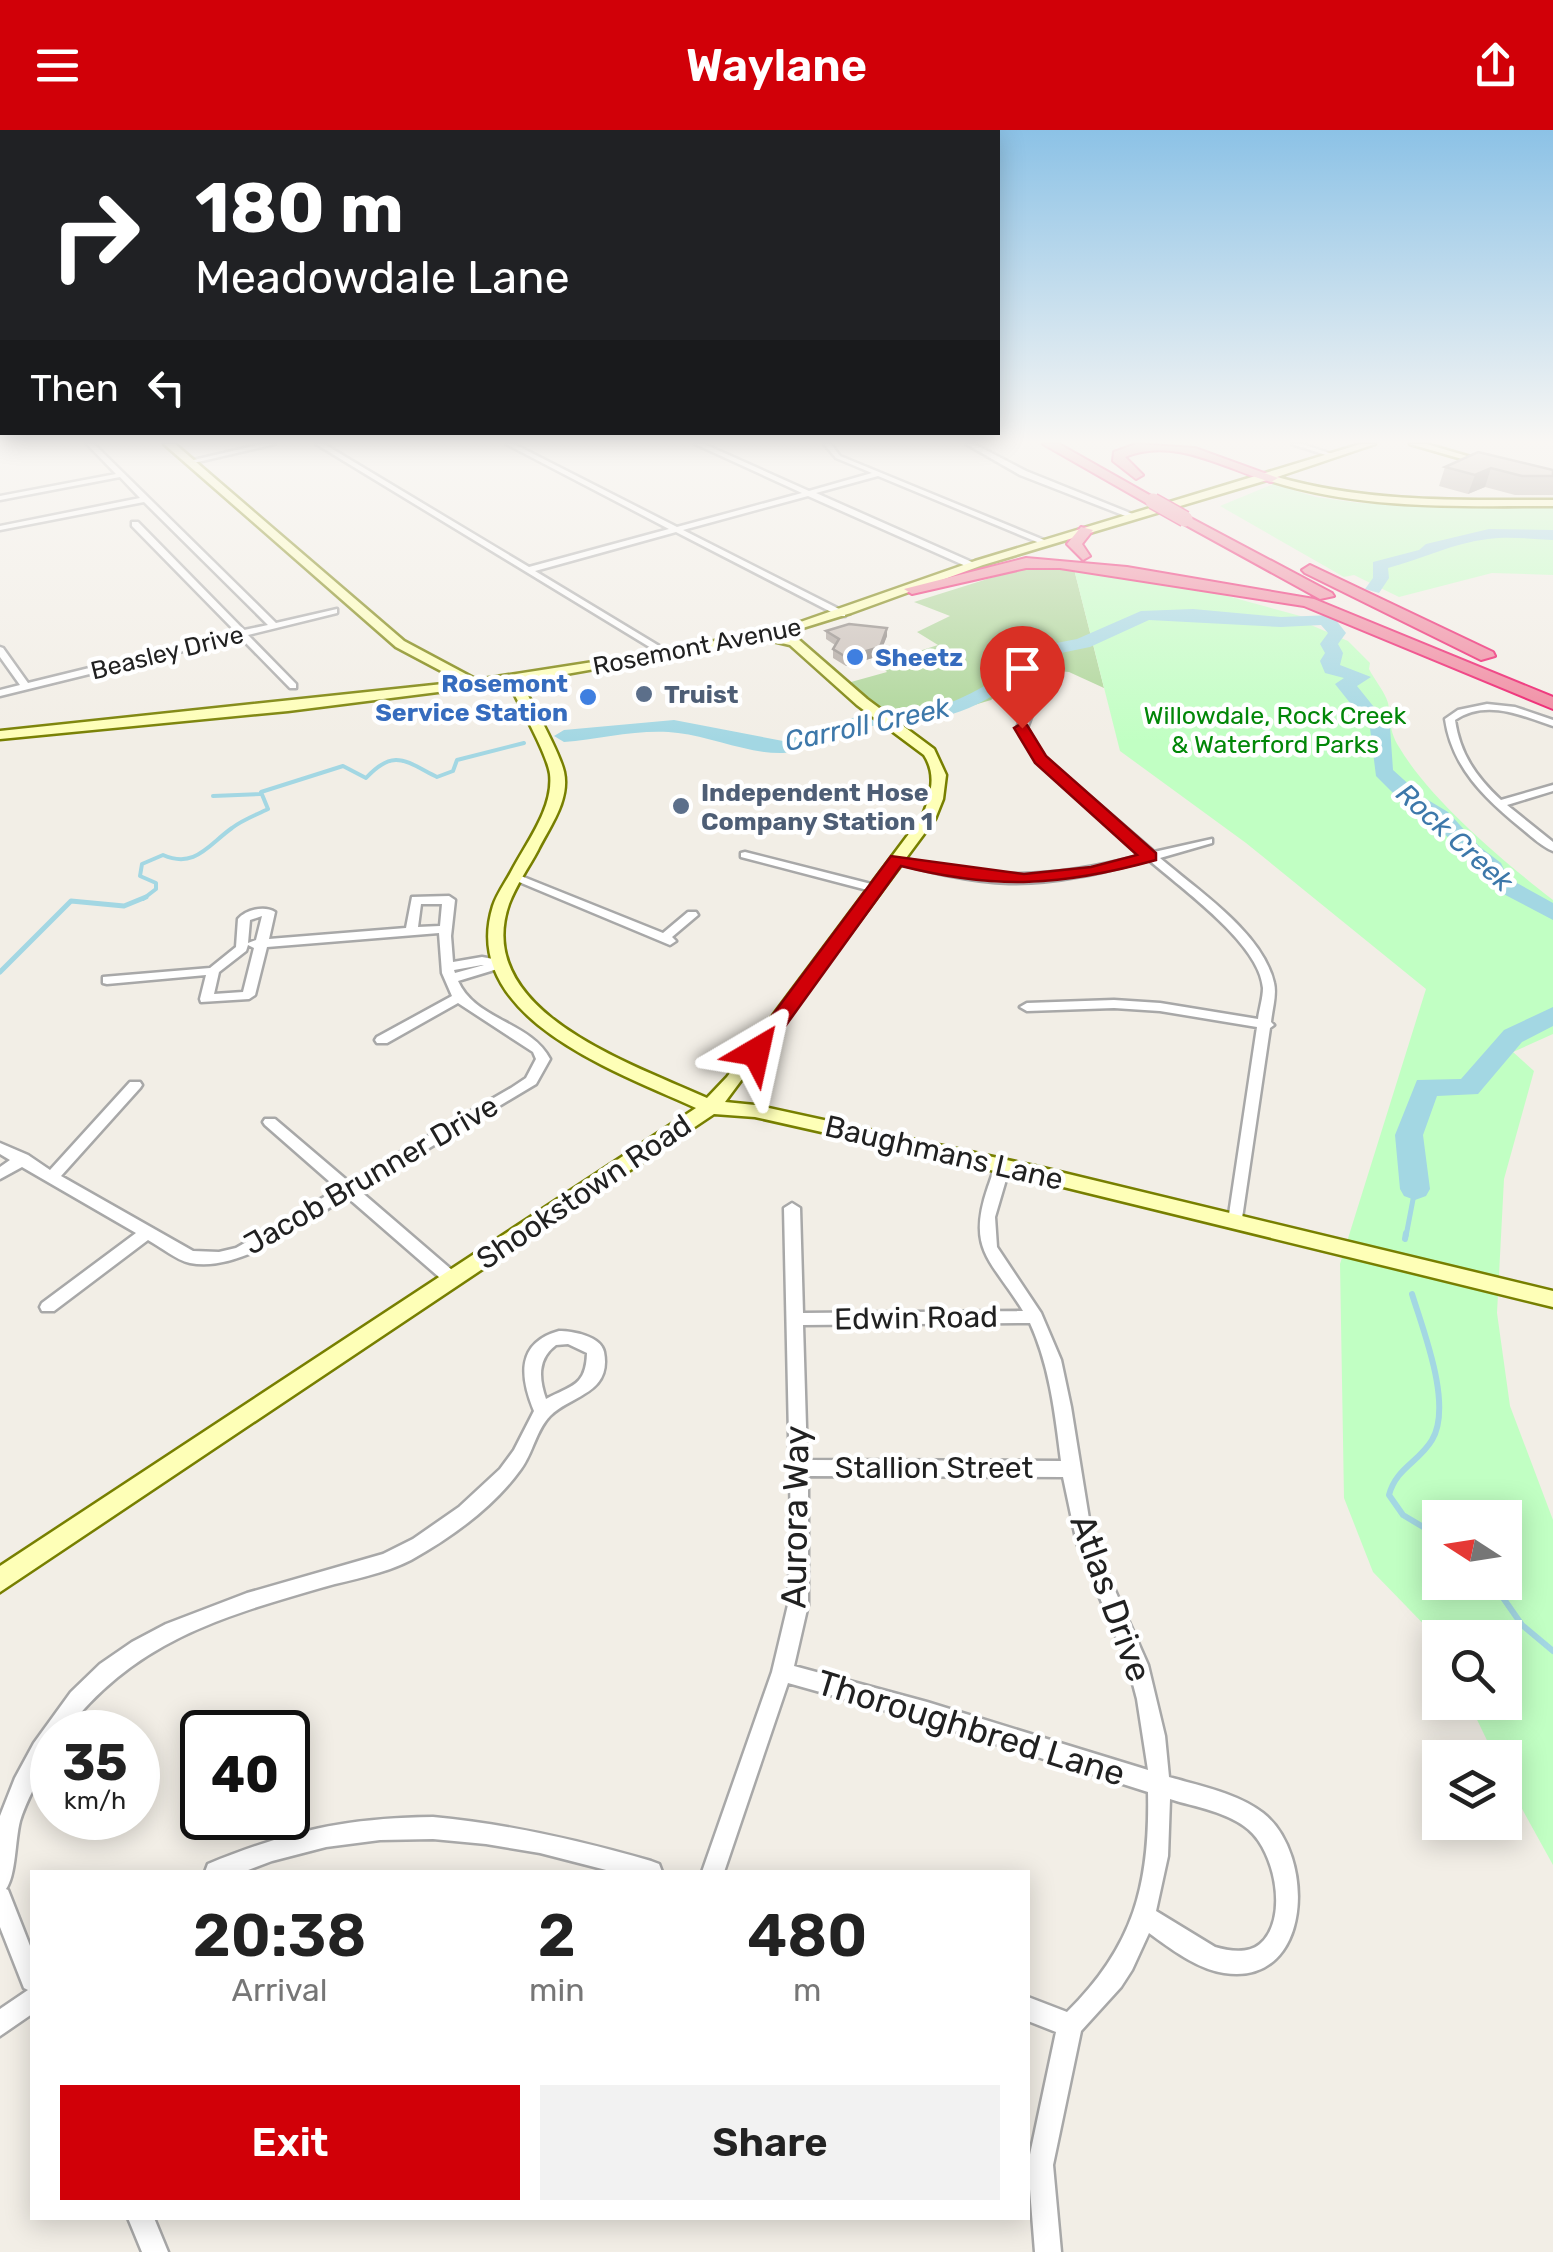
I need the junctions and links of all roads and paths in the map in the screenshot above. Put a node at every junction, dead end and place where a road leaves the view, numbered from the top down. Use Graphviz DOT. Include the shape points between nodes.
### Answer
graph roads {
  1 [pos="153,543"];
  2 [pos="190,543"];
  3 [pos="283,543"];
  4 [pos="484,543"];
  5 [pos="629,543"];
  6 [pos="703,543"];
  7 [pos="921,543"];
  8 [pos="1042,543"];
  9 [pos="1047,543"];
  10 [pos="1048,543"];
  11 [pos="1075,543"];
  12 [pos="1226,543"];
  13 [pos="1237,543"];
  14 [pos="1247,543"];
  15 [pos="1083,556"];
  16 [pos="971,565"];
  17 [pos="529,570"];
  18 [pos="1127,572"];
  19 [pos="912,589"];
  20 [pos="334,611"];
  21 [pos="842,614"];
  22 [pos="274,626"];
  23 [pos="798,627"];
  24 [pos="240,634"];
  25 [pos="764,635"];
  26 [pos="794,642"];
  27 [pos="0,650"];
  28 [pos="666,654"];
  29 [pos="1470,669"];
  30 [pos="514,680"];
  31 [pos="1553,684"];
  32 [pos="476,685"];
  33 [pos="294,686"];
  34 [pos="26,687"];
  35 [pos="0,692"];
  36 [pos="1553,704"];
  37 [pos="1028,712"];
  38 [pos="1553,723"];
  39 [pos="0,735"];
  40 [pos="1553,788"];
  41 [pos="1500,804"];
  42 [pos="1208,841"];
  43 [pos="1553,848"];
  44 [pos="745,855"];
  45 [pos="1150,857"];
  46 [pos="897,860"];
  47 [pos="521,879"];
  48 [pos="876,888"];
  49 [pos="692,915"];
  50 [pos="412,929"];
  51 [pos="444,929"];
  52 [pos="263,941"];
  53 [pos="242,948"];
  54 [pos="500,964"];
  55 [pos="213,970"];
  56 [pos="450,973"];
  57 [pos="107,980"];
  58 [pos="458,997"];
  59 [pos="1028,1006"];
  60 [pos="1267,1025"];
  61 [pos="382,1040"];
  62 [pos="134,1085"];
  63 [pos="710,1107"];
  64 [pos="270,1122"];
  65 [pos="0,1148"];
  66 [pos="23,1159"];
  67 [pos="1003,1166"];
  68 [pos="0,1174"];
  69 [pos="54,1176"];
  70 [pos="348,1190"];
  71 [pos="792,1208"];
  72 [pos="1236,1221"];
  73 [pos="147,1233"];
  74 [pos="453,1280"];
  75 [pos="1553,1299"];
  76 [pos="48,1306"];
  77 [pos="1034,1317"];
  78 [pos="796,1319"];
  79 [pos="543,1412"];
  80 [pos="797,1468"];
  81 [pos="1071,1469"];
  82 [pos="0,1580"];
  83 [pos="782,1672"];
  84 [pos="67,1710"];
  85 [pos="30,1768"];
  86 [pos="1160,1786"];
  87 [pos="220,1870"];
  88 [pos="644,1870"];
  89 [pos="713,1870"];
  90 [pos="0,1880"];
  91 [pos="0,1898"];
  92 [pos="1145,1916"];
  93 [pos="30,1975"];
  94 [pos="30,2002"];
  95 [pos="1030,2010"];
  96 [pos="0,2024"];
  97 [pos="1070,2025"];
  98 [pos="142,2220"];
  99 [pos="155,2252"];
  100 [pos="1048,2252"];
  1 -- 24 [label="street"];
  2 -- 22 [label="street"];
  3 -- 32 [label="main road" via="400,644"];
  4 -- 17 [label="street"];
  5 -- 17 [label="street"];
  6 -- 21 [label="street"];
  7 -- 16 [label="street"];
  8 -- 16 [label="main road, Rosemont Avenue"];
  9 -- 18 [label="highway"];
  10 -- 15 [label="highway"];
  11 -- 15 [label="highway"];
  12 -- 15 [label="highway" via="1242,556 1237,570 1214,576"];
  13 -- 29 [label="highway"];
  14 -- 31 [label="highway"];
  16 -- 19 [label="main road, Rosemont Avenue"];
  17 -- 28 [label="street"];
  18 -- 19 [label="highway" via="1026,563"];
  18 -- 29 [label="highway" via="1308,602"];
  19 -- 21 [label="main road, Rosemont Avenue"];
  20 -- 22 [label="street, Beasley Drive"];
  21 -- 23 [label="main road, Rosemont Avenue"];
  22 -- 24 [label="street, Beasley Drive"];
  23 -- 25 [label="main road, Rosemont Avenue"];
  23 -- 26 [label="main road"];
  24 -- 33 [label="street"];
  24 -- 34 [label="street, Beasley Drive"];
  25 -- 26 [label="main road, Shookstown Road"];
  25 -- 28 [label="main road, Rosemont Avenue"];
  26 -- 46 [label="main road, Shookstown Road" via="937,761 930,816"];
  27 -- 34 [label="street"];
  28 -- 30 [label="main road, Rosemont Avenue"];
  29 -- 36 [label="highway"];
  30 -- 32 [label="main road, Rosemont Avenue"];
  30 -- 47 [label="main road" via="557,772 556,802"];
  32 -- 39 [label="main road, Rosemont Avenue"];
  34 -- 35 [label="street, Beasley Drive"];
  37 -- 45 [label="street" via="1022,728 1040,759"];
  38 -- 41 [label="street" via="1495,708 1450,719 1459,760"];
  40 -- 41 [label="street"];
  41 -- 43 [label="street"];
  42 -- 45 [label="street"];
  44 -- 48 [label="street"];
  45 -- 46 [label="street" via="1024,880"];
  45 -- 60 [label="street" via="1236,930 1261,961 1269,988"];
  46 -- 48 [label="main road, Shookstown Road"];
  47 -- 49 [label="street" via="667,939"];
  47 -- 54 [label="main road" via="501,905"];
  48 -- 63 [label="main road, Shookstown Road"];
  50 -- 51 [label="street"];
  50 -- 51 [label="street" via="416,900 444,898"];
  50 -- 52 [label="street"];
  51 -- 56 [label="street"];
  52 -- 53 [label="street"];
  52 -- 53 [label="street" via="269,912 250,914"];
  52 -- 55 [label="street" via="249,995 206,999"];
  53 -- 55 [label="street"];
  54 -- 56 [label="street"];
  54 -- 63 [label="main road, Baughmans Lane" via="538,1017 582,1048"];
  55 -- 57 [label="street"];
  56 -- 58 [label="street"];
  58 -- 61 [label="street"];
  58 -- 70 [label="street, Jacob Brunner Drive" via="538,1049 541,1069 532,1081"];
  59 -- 60 [label="street" via="1160,1007"];
  60 -- 72 [label="street"];
  62 -- 69 [label="street"];
  63 -- 67 [label="main road, Baughmans Lane" via="771,1114"];
  63 -- 74 [label="main road, Shookstown Road"];
  64 -- 70 [label="street"];
  65 -- 66 [label="street, Jacob Brunner Drive"];
  66 -- 68 [label="street"];
  66 -- 69 [label="street, Jacob Brunner Drive"];
  67 -- 72 [label="main road, Baughmans Lane"];
  67 -- 77 [label="street, Atlas Drive" via="985,1233"];
  69 -- 73 [label="street, Jacob Brunner Drive"];
  70 -- 73 [label="street, Jacob Brunner Drive" via="240,1253 219,1258 190,1256"];
  70 -- 74 [label="street"];
  71 -- 78 [label="street, Aurora Way"];
  72 -- 75 [label="main road, Baughmans Lane"];
  73 -- 76 [label="street"];
  74 -- 82 [label="main road, Shookstown Road"];
  77 -- 78 [label="street, Edwin Road"];
  77 -- 81 [label="street, Atlas Drive" via="1053,1367"];
  78 -- 80 [label="street, Aurora Way"];
  79 -- 79 [label="street" via="533,1363 546,1342 581,1338 596,1350 596,1369 580,1392"];
  79 -- 84 [label="street" via="516,1462 478,1502 404,1554 186,1621 126,1655"];
  80 -- 81 [label="street, Stallion Street"];
  80 -- 83 [label="street, Aurora Way" via="798,1605"];
  81 -- 86 [label="street, Atlas Drive" via="1093,1568 1138,1663"];
  83 -- 86 [label="street, Thoroughbred Lane"];
  83 -- 89 [label="street, Aurora Way"];
  85 -- 90 [label="street" via="2,1842"];
  86 -- 92 [label="street, Atlas Drive"];
  86 -- 92 [label="street, Thoroughbred Lane" via="1225,1805 1259,1824 1275,1847 1290,1913 1277,1945 1230,1963 1205,1956"];
  87 -- 88 [label="street" via="266,1849 336,1832 412,1827 513,1834"];
  91 -- 93 [label="street"];
  92 -- 97 [label="street, Atlas Drive" via="1101,1996"];
  94 -- 96 [label="street"];
  95 -- 97 [label="street"];
  97 -- 100 [label="street" via="1040,2165"];
  98 -- 99 [label="street"];
}
